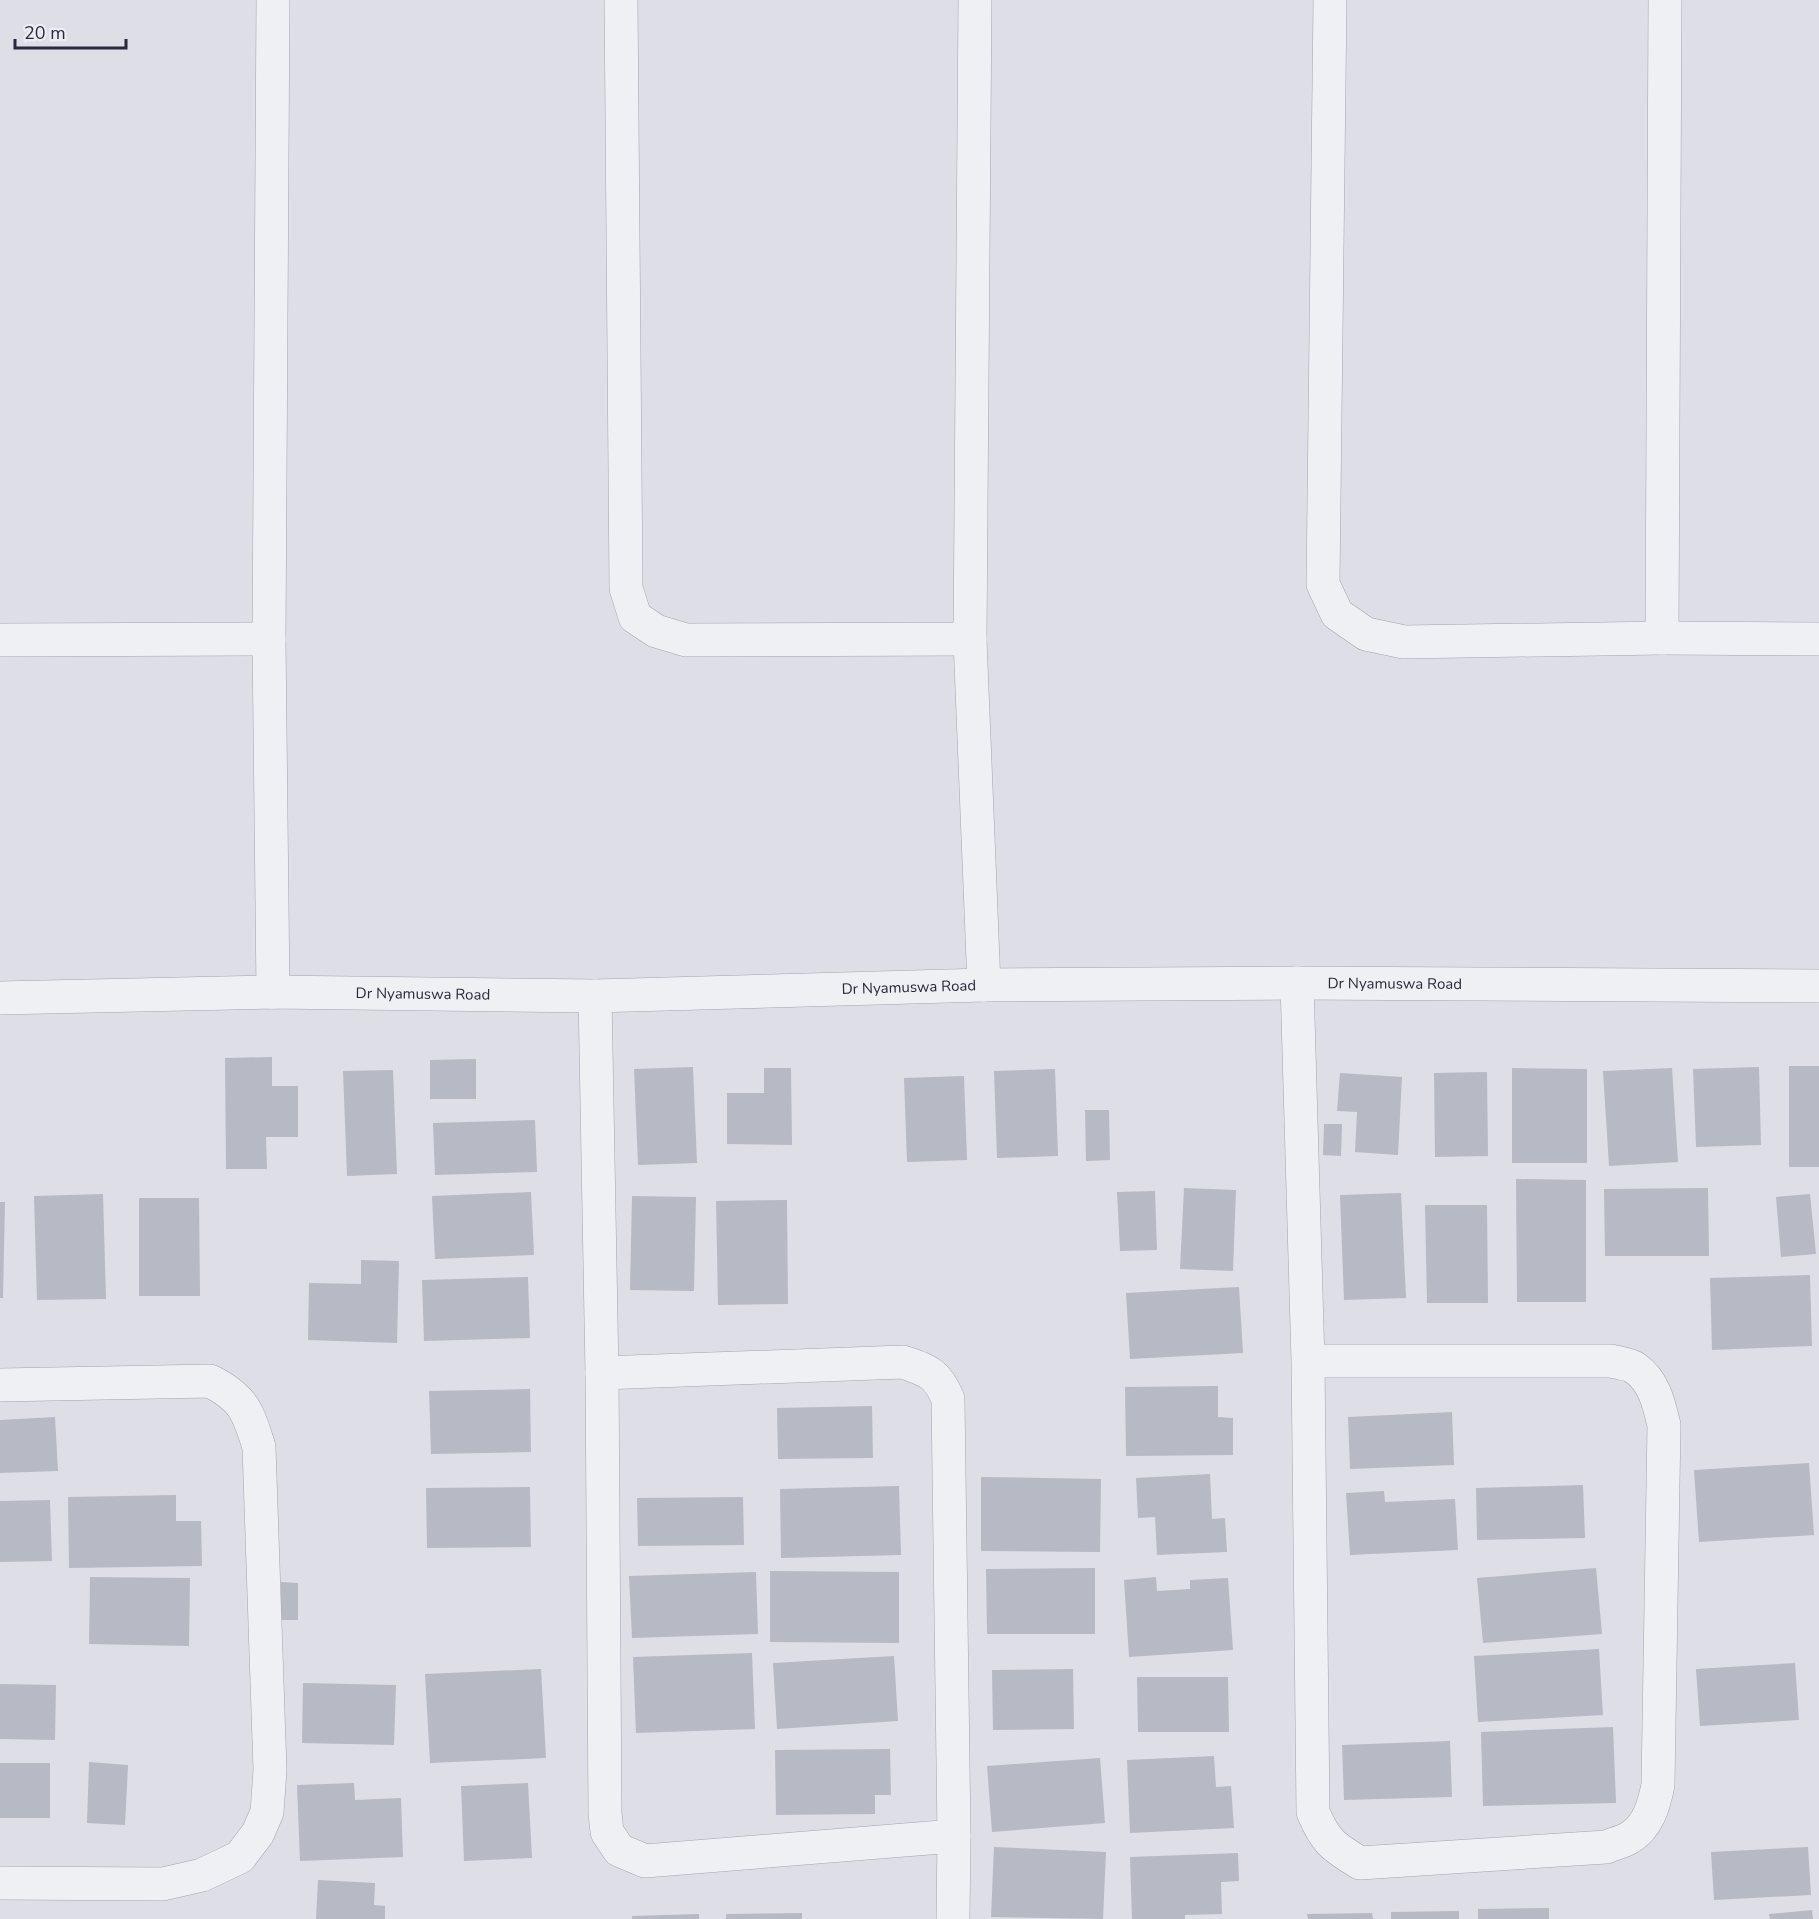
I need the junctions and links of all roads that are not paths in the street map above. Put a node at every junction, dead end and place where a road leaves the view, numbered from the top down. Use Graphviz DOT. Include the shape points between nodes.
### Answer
graph roads {
  1 [pos="273,0"];
  2 [pos="621,0"];
  3 [pos="975,0"];
  4 [pos="1330,0"];
  5 [pos="1665,0"];
  6 [pos="1662,638"];
  7 [pos="269,639"];
  8 [pos="970,639"];
  9 [pos="1819,639"];
  10 [pos="0,640"];
  11 [pos="1297,983"];
  12 [pos="984,985"];
  13 [pos="1819,986"];
  14 [pos="273,992"];
  15 [pos="595,996"];
  16 [pos="0,998"];
  17 [pos="1308,1361"];
  18 [pos="602,1373"];
  19 [pos="0,1385"];
  20 [pos="954,1836"];
  21 [pos="0,1883"];
  22 [pos="953,1919"];
  1 -- 7 [label="street"];
  2 -- 8 [label="street" via="626,588 635,616 656,631 686,640"];
  3 -- 8 [label="street"];
  4 -- 6 [label="street" via="1323,584 1337,614 1366,634 1404,642"];
  5 -- 6 [label="street"];
  6 -- 9 [label="street"];
  7 -- 10 [label="street"];
  7 -- 14 [label="street"];
  8 -- 12 [label="street"];
  11 -- 12 [label="street, Dr Nyamuswa Road"];
  11 -- 13 [label="street, Dr Nyamuswa Road"];
  11 -- 17 [label="street"];
  12 -- 15 [label="street, Dr Nyamuswa Road"];
  14 -- 15 [label="street, Dr Nyamuswa Road"];
  14 -- 16 [label="street, Dr Nyamuswa Road"];
  15 -- 18 [label="street"];
  17 -- 17 [label="street" via="1313,1812 1322,1833 1337,1849 1360,1863 1606,1847 1629,1838 1645,1824 1658,1785 1664,1425 1651,1383 1634,1368 1611,1361"];
  18 -- 20 [label="street" via="903,1362 926,1370 940,1382 948,1399"];
  18 -- 20 [label="street" via="605,1813 607,1833 619,1850 645,1861"];
  19 -- 21 [label="street" via="210,1382 228,1390 241,1404 259,1447 270,1770 267,1812 258,1833 240,1857 202,1875 163,1884"];
  20 -- 22 [label="street"];
}
